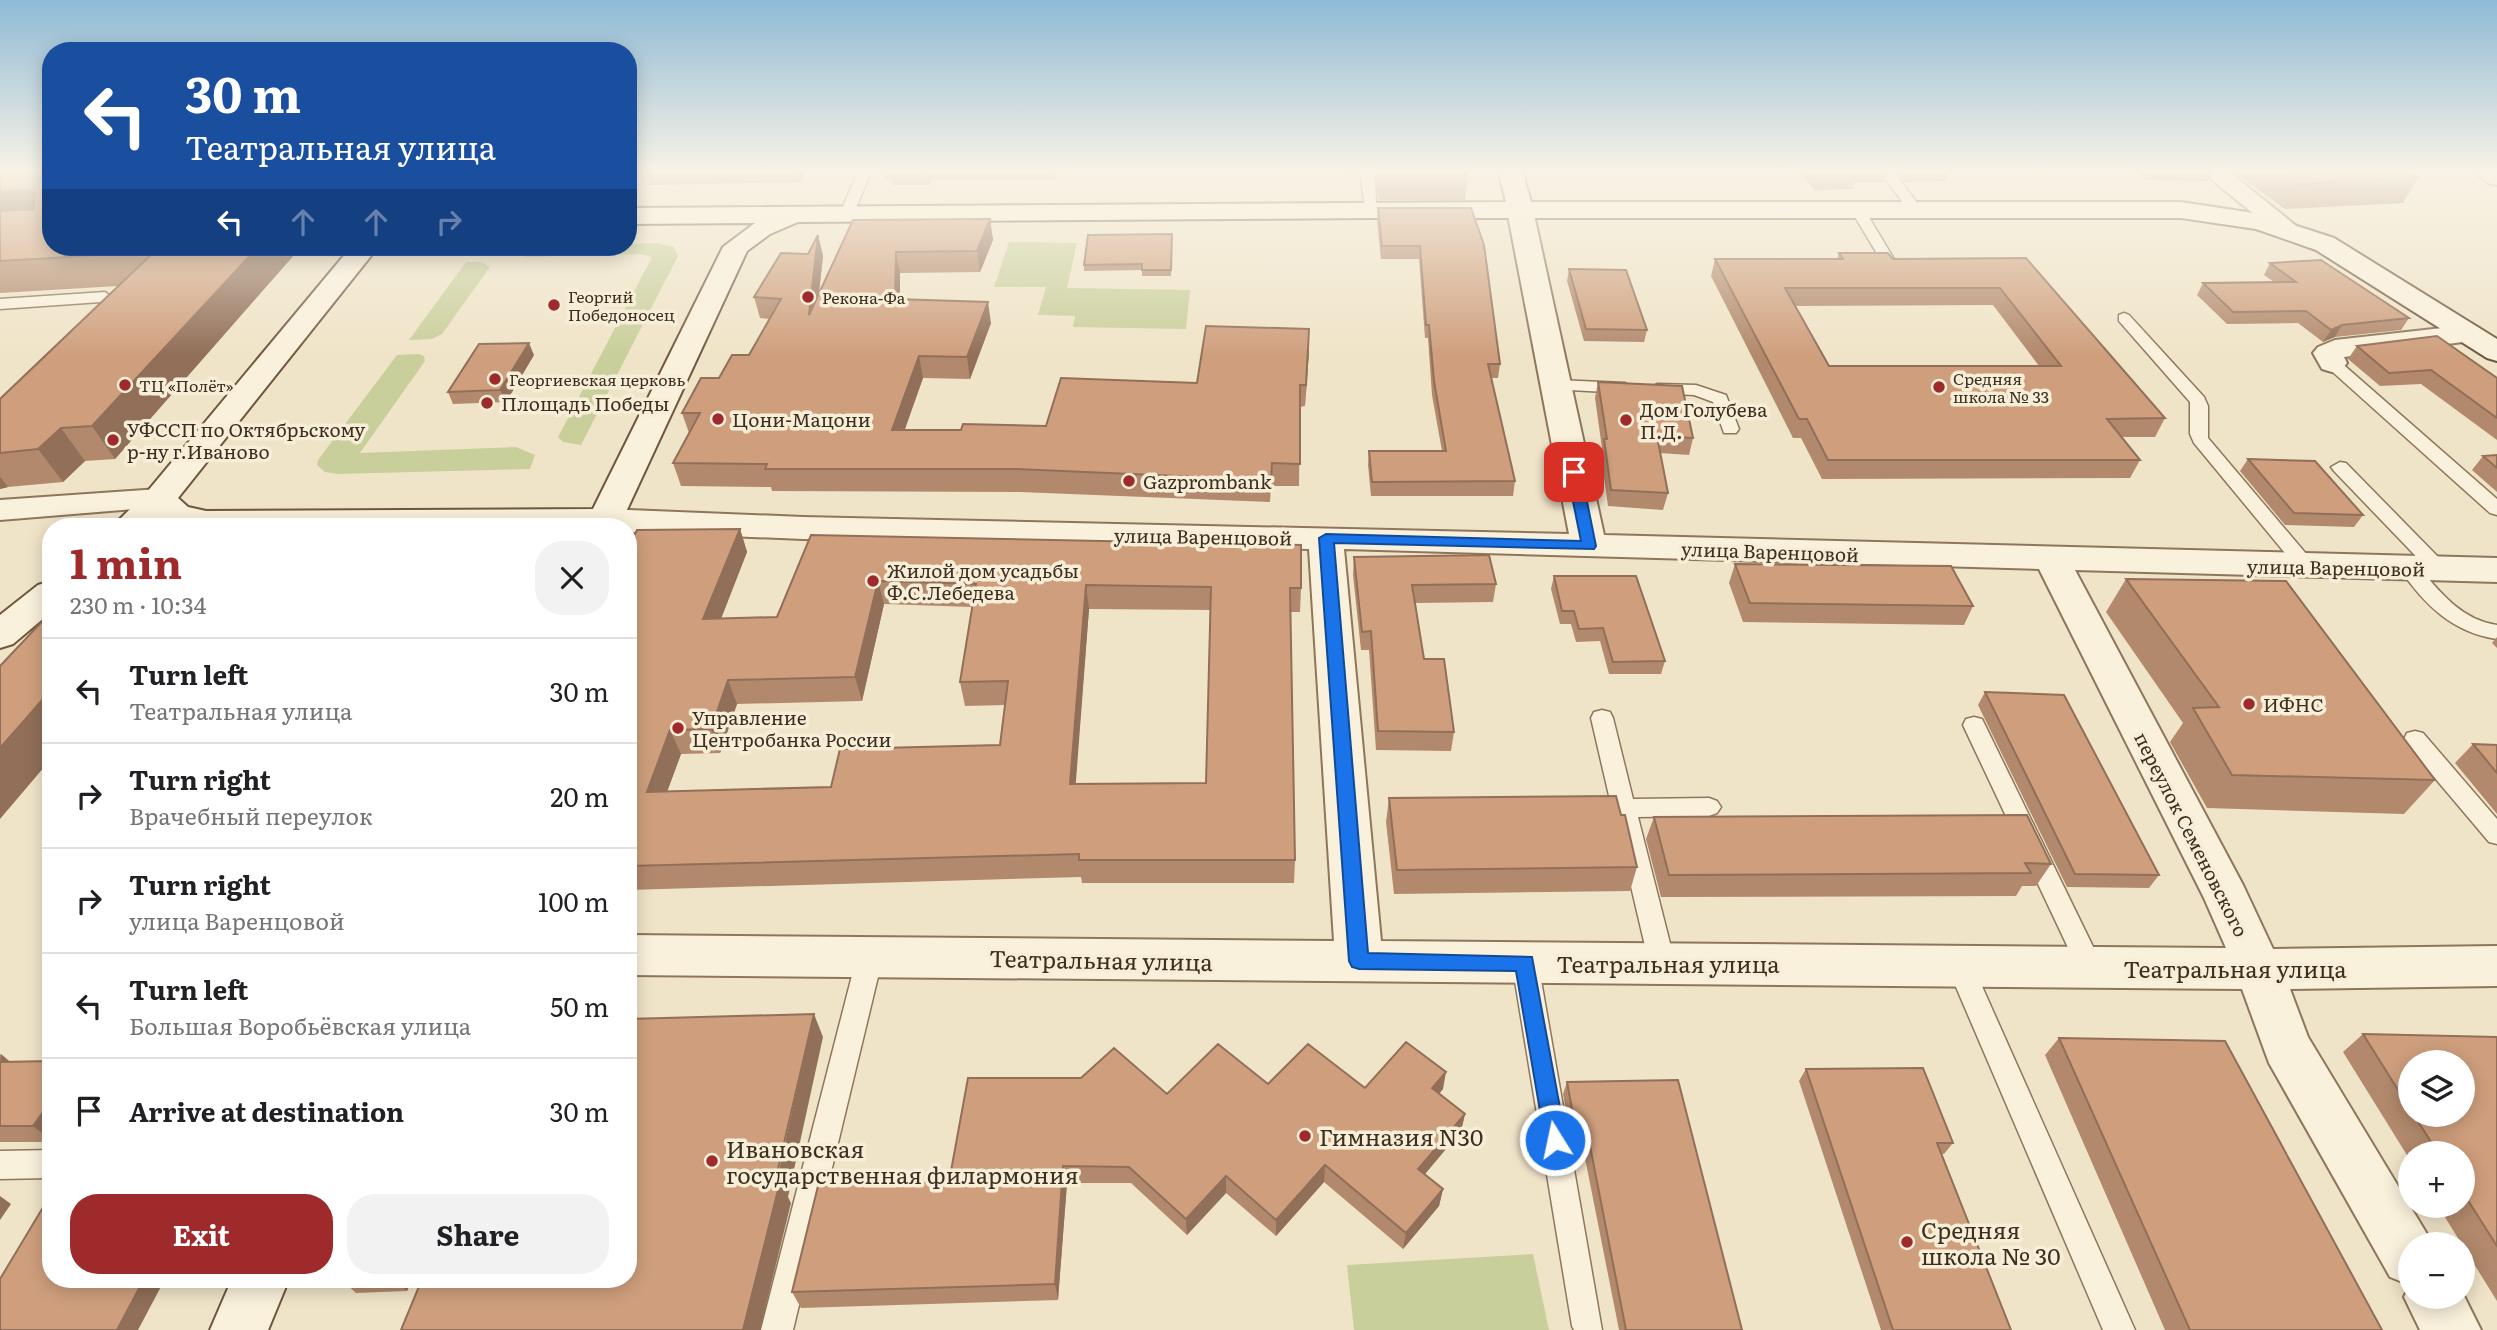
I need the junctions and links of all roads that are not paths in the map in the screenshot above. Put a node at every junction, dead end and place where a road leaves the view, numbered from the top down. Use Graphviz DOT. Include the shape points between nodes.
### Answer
graph roads {
  1 [pos="729,232"];
  2 [pos="757,232"];
  3 [pos="1525,232"];
  4 [pos="1871,232"];
  5 [pos="2294,232"];
  6 [pos="736,247"];
  7 [pos="359,256"];
  8 [pos="1887,258"];
  9 [pos="0,304"];
  10 [pos="2124,318"];
  11 [pos="83,332"];
  12 [pos="2469,334"];
  13 [pos="2497,345"];
  14 [pos="2497,352"];
  15 [pos="2332,363"];
  16 [pos="1557,385"];
  17 [pos="1730,429"];
  18 [pos="2340,467"];
  19 [pos="159,499"];
  20 [pos="2497,509"];
  21 [pos="0,510"];
  22 [pos="139,518"];
  23 [pos="189,518"];
  24 [pos="605,518"];
  25 [pos="637,524"];
  26 [pos="1326,538"];
  27 [pos="1589,546"];
  28 [pos="2052,559"];
  29 [pos="2306,566"];
  30 [pos="2424,569"];
  31 [pos="2497,570"];
  32 [pos="42,600"];
  33 [pos="2497,632"];
  34 [pos="0,635"];
  35 [pos="1602,718"];
  36 [pos="1974,725"];
  37 [pos="2415,739"];
  38 [pos="1709,807"];
  39 [pos="1571,809"];
  40 [pos="1626,809"];
  41 [pos="2497,835"];
  42 [pos="637,955"];
  43 [pos="870,956"];
  44 [pos="1359,961"];
  45 [pos="1525,963"];
  46 [pos="1662,963"];
  47 [pos="1960,966"];
  48 [pos="2497,966"];
  49 [pos="2090,967"];
  50 [pos="2259,969"];
  51 [pos="42,1164"];
  52 [pos="0,1166"];
  53 [pos="2398,1237"];
  54 [pos="257,1288"];
  55 [pos="2440,1309"];
  56 [pos="1587,1326"];
  57 [pos="239,1330"];
  58 [pos="777,1330"];
  59 [pos="2119,1330"];
  60 [pos="2452,1330"];
  1 -- 6 [label="street"];
  2 -- 6 [label="street"];
  3 -- 16 [label="street"];
  4 -- 8 [label="lane"];
  5 -- 12 [label="street" via="2342,253"];
  6 -- 24 [label="street"];
  7 -- 19 [label="street"];
  9 -- 11 [label="lane" via="105,297 114,305"];
  10 -- 29 [label="lane" via="2198,401 2200,439"];
  12 -- 13 [label="street"];
  12 -- 14 [label="street"];
  12 -- 15 [label="street" via="2335,349 2328,354"];
  15 -- 20 [label="lane"];
  16 -- 17 [label="lane" via="1710,393 1720,399"];
  16 -- 27 [label="street"];
  18 -- 30 [label="lane"];
  19 -- 21 [label="street"];
  19 -- 22 [label="street"];
  19 -- 23 [label="street, улица Варенцовой" via="176,515"];
  25 -- 26 [label="street, улица Варенцовой"];
  26 -- 27 [label="street, улица Варенцовой"];
  26 -- 44 [label="street"];
  27 -- 28 [label="street, улица Варенцовой"];
  28 -- 29 [label="street, улица Варенцовой"];
  28 -- 50 [label="street, переулок Семеновского"];
  29 -- 30 [label="street, улица Варенцовой"];
  30 -- 31 [label="street, улица Варенцовой"];
  30 -- 33 [label="lane" via="2460,622"];
  32 -- 34 [label="street"];
  35 -- 40 [label="lane"];
  36 -- 49 [label="lane"];
  37 -- 41 [label="lane"];
  38 -- 40 [label="lane"];
  39 -- 40 [label="lane"];
  40 -- 46 [label="lane"];
  42 -- 43 [label="street, Театральная улица"];
  43 -- 44 [label="street, Театральная улица"];
  43 -- 58 [label="lane"];
  44 -- 45 [label="street, Театральная улица"];
  45 -- 46 [label="street, Театральная улица"];
  45 -- 56 [label="lane"];
  46 -- 47 [label="street, Театральная улица"];
  47 -- 49 [label="street, Театральная улица"];
  47 -- 59 [label="lane"];
  48 -- 50 [label="street, Театральная улица"];
  49 -- 50 [label="street, Театральная улица"];
  50 -- 53 [label="street, переулок Семеновского" via="2287,1047"];
  51 -- 52 [label="lane"];
  54 -- 57 [label="street"];
  55 -- 60 [label="street"];
}
